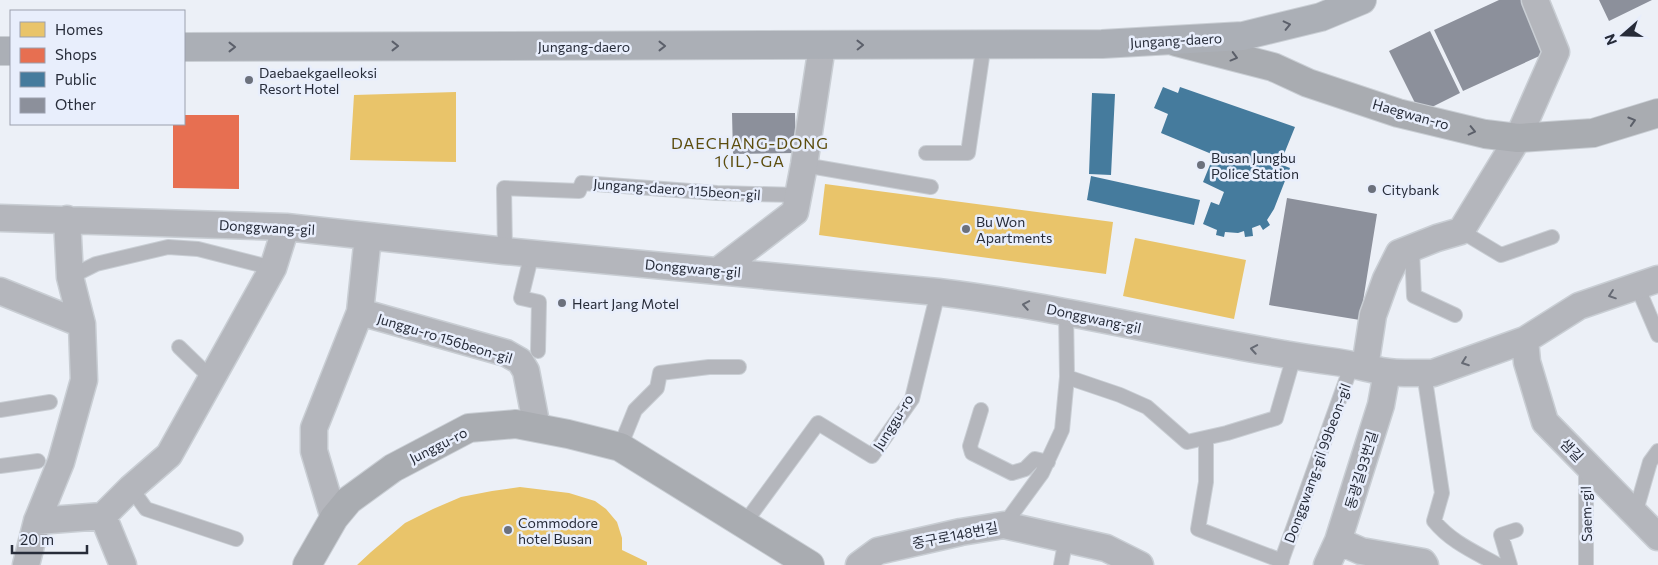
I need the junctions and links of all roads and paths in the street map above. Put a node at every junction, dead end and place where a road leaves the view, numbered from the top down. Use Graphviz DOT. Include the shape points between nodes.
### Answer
graph roads {
  1 [pos="1362,0"];
  2 [pos="1535,0"];
  3 [pos="1170,40"];
  4 [pos="984,43"];
  5 [pos="822,46"];
  6 [pos="185,47"];
  7 [pos="1658,113"];
  8 [pos="1518,138"];
  9 [pos="926,153"];
  10 [pos="804,165"];
  11 [pos="931,187"];
  12 [pos="797,195"];
  13 [pos="0,218"];
  14 [pos="67,219"];
  15 [pos="286,227"];
  16 [pos="1461,231"];
  17 [pos="368,236"];
  18 [pos="1552,237"];
  19 [pos="1412,249"];
  20 [pos="505,251"];
  21 [pos="532,253"];
  22 [pos="273,268"];
  23 [pos="719,270"];
  24 [pos="70,276"];
  25 [pos="1647,283"];
  26 [pos="0,291"];
  27 [pos="938,292"];
  28 [pos="360,312"];
  29 [pos="1066,312"];
  30 [pos="1455,315"];
  31 [pos="82,324"];
  32 [pos="1658,335"];
  33 [pos="1525,340"];
  34 [pos="180,347"];
  35 [pos="538,350"];
  36 [pos="1294,356"];
  37 [pos="739,367"];
  38 [pos="1368,368"];
  39 [pos="1424,373"];
  40 [pos="1067,377"];
  41 [pos="212,379"];
  42 [pos="50,402"];
  43 [pos="0,410"];
  44 [pos="981,410"];
  45 [pos="537,428"];
  46 [pos="1206,438"];
  47 [pos="620,448"];
  48 [pos="1658,451"];
  49 [pos="38,461"];
  50 [pos="1048,462"];
  51 [pos="1586,464"];
  52 [pos="0,466"];
  53 [pos="131,488"];
  54 [pos="1635,514"];
  55 [pos="103,516"];
  56 [pos="334,518"];
  57 [pos="37,521"];
  58 [pos="744,524"];
  59 [pos="1004,525"];
  60 [pos="1516,530"];
  61 [pos="1658,537"];
  62 [pos="1066,538"];
  63 [pos="236,539"];
  64 [pos="1338,542"];
  65 [pos="1281,563"];
  66 [pos="26,565"];
  67 [pos="123,565"];
  68 [pos="307,565"];
  69 [pos="810,565"];
  70 [pos="860,565"];
  71 [pos="1061,565"];
  72 [pos="1140,565"];
  73 [pos="1327,565"];
  74 [pos="1425,565"];
  75 [pos="1498,565"];
  76 [pos="1510,565"];
  77 [pos="1586,565"];
  3 -- 1 [label="main road, Jungang-daero, one-way" via="1243,36 1322,17"];
  2 -- 8 [label="street" via="1556,52"];
  3 -- 4 [label="main road, Jungang-daero" via="1102,44"];
  3 -- 8 [label="main road, Haegwan-ro, one-way" via="1273,67 1308,83 1398,113 1485,134"];
  5 -- 4 [label="main road, Jungang-daero, one-way"];
  4 -- 9 [label="lane" via="968,153"];
  6 -- 5 [label="main road, Jungang-daero, one-way"];
  5 -- 10 [label="street"];
  8 -- 7 [label="main road, Haegwan-ro, one-way" via="1593,133"];
  8 -- 16 [label="street"];
  10 -- 11 [label="lane"];
  10 -- 12 [label="street"];
  12 -- 20 [label="lane, Jungang-daero 115beon-gil" via="717,194 582,183 579,190 504,188"];
  12 -- 23 [label="street" via="795,212"];
  13 -- 14 [label="street, Donggwang-gil"];
  14 -- 15 [label="street, Donggwang-gil"];
  14 -- 24 [label="street"];
  15 -- 17 [label="street, Donggwang-gil"];
  15 -- 22 [label="street"];
  16 -- 18 [label="lane" via="1501,255"];
  16 -- 19 [label="street, 동광길93번길"];
  17 -- 20 [label="street, Donggwang-gil"];
  17 -- 28 [label="street"];
  19 -- 30 [label="lane" via="1414,296"];
  19 -- 38 [label="street, 동광길93번길" via="1399,253 1386,279 1373,315"];
  20 -- 21 [label="street, Donggwang-gil"];
  21 -- 23 [label="street, Donggwang-gil"];
  21 -- 35 [label="lane" via="521,298 540,302"];
  22 -- 24 [label="lane" via="198,249 168,247 96,264"];
  22 -- 41 [label="street"];
  23 -- 27 [label="street, Donggwang-gil"];
  24 -- 31 [label="street"];
  25 -- 32 [label="lane, Donggwang-gil"];
  25 -- 33 [label="street, Donggwang-gil, one-way" via="1579,306"];
  26 -- 31 [label="street"];
  29 -- 27 [label="street, Donggwang-gil, one-way"];
  27 -- 58 [label="lane, Junggu-ro" via="912,399 872,456 818,423"];
  28 -- 45 [label="street, Junggu-ro 156beon-gil" via="506,353 520,360 526,371"];
  28 -- 56 [label="street" via="314,428 314,451"];
  36 -- 29 [label="street, Donggwang-gil, one-way"];
  29 -- 40 [label="lane"];
  31 -- 57 [label="street" via="84,380 61,462"];
  33 -- 39 [label="street, Donggwang-gil, one-way" via="1433,373"];
  33 -- 51 [label="street, 샘길" via="1527,362 1545,422"];
  34 -- 41 [label="lane"];
  36 -- 38 [label="street, Donggwang-gil"];
  36 -- 46 [label="lane" via="1276,418"];
  37 -- 47 [label="lane" via="660,373 657,388 635,410"];
  38 -- 39 [label="street, Donggwang-gil"];
  38 -- 64 [label="street, 동광길93번길" via="1381,405"];
  38 -- 65 [label="lane, Donggwang-gil 99beon-gil"];
  39 -- 75 [label="lane" via="1442,493 1434,521 1455,541"];
  40 -- 46 [label="lane" via="1147,407 1187,442"];
  40 -- 50 [label="lane" via="1062,430"];
  41 -- 53 [label="street" via="168,455"];
  42 -- 43 [label="lane"];
  44 -- 50 [label="lane" via="970,446 972,453 1012,473 1025,469 1035,460"];
  45 -- 47 [label="main road, Junggu-ro"];
  45 -- 56 [label="main road, Junggu-ro" via="516,424 469,428 393,468 349,500"];
  46 -- 65 [label="lane, Donggwang-gil 99beon-gil" via="1206,482 1198,529"];
  47 -- 58 [label="main road, Junggu-ro"];
  48 -- 54 [label="lane" via="1650,462"];
  49 -- 52 [label="lane"];
  50 -- 59 [label="lane"];
  51 -- 54 [label="street, 샘길"];
  51 -- 77 [label="lane, Saem-gil"];
  53 -- 55 [label="street"];
  53 -- 63 [label="lane" via="146,509"];
  54 -- 61 [label="street, 샘길"];
  55 -- 57 [label="street"];
  55 -- 67 [label="street"];
  56 -- 68 [label="main road, Junggu-ro"];
  57 -- 66 [label="street"];
  58 -- 69 [label="main road, Junggu-ro"];
  59 -- 62 [label="street, 중구로148번길"];
  59 -- 70 [label="street, 중구로148번길" via="878,551"];
  60 -- 76 [label="lane" via="1501,535"];
  62 -- 71 [label="lane"];
  62 -- 72 [label="street, 중구로148번길" via="1106,548"];
  64 -- 73 [label="street, 동광길93번길"];
  64 -- 74 [label="street" via="1361,551 1423,562"];
}
